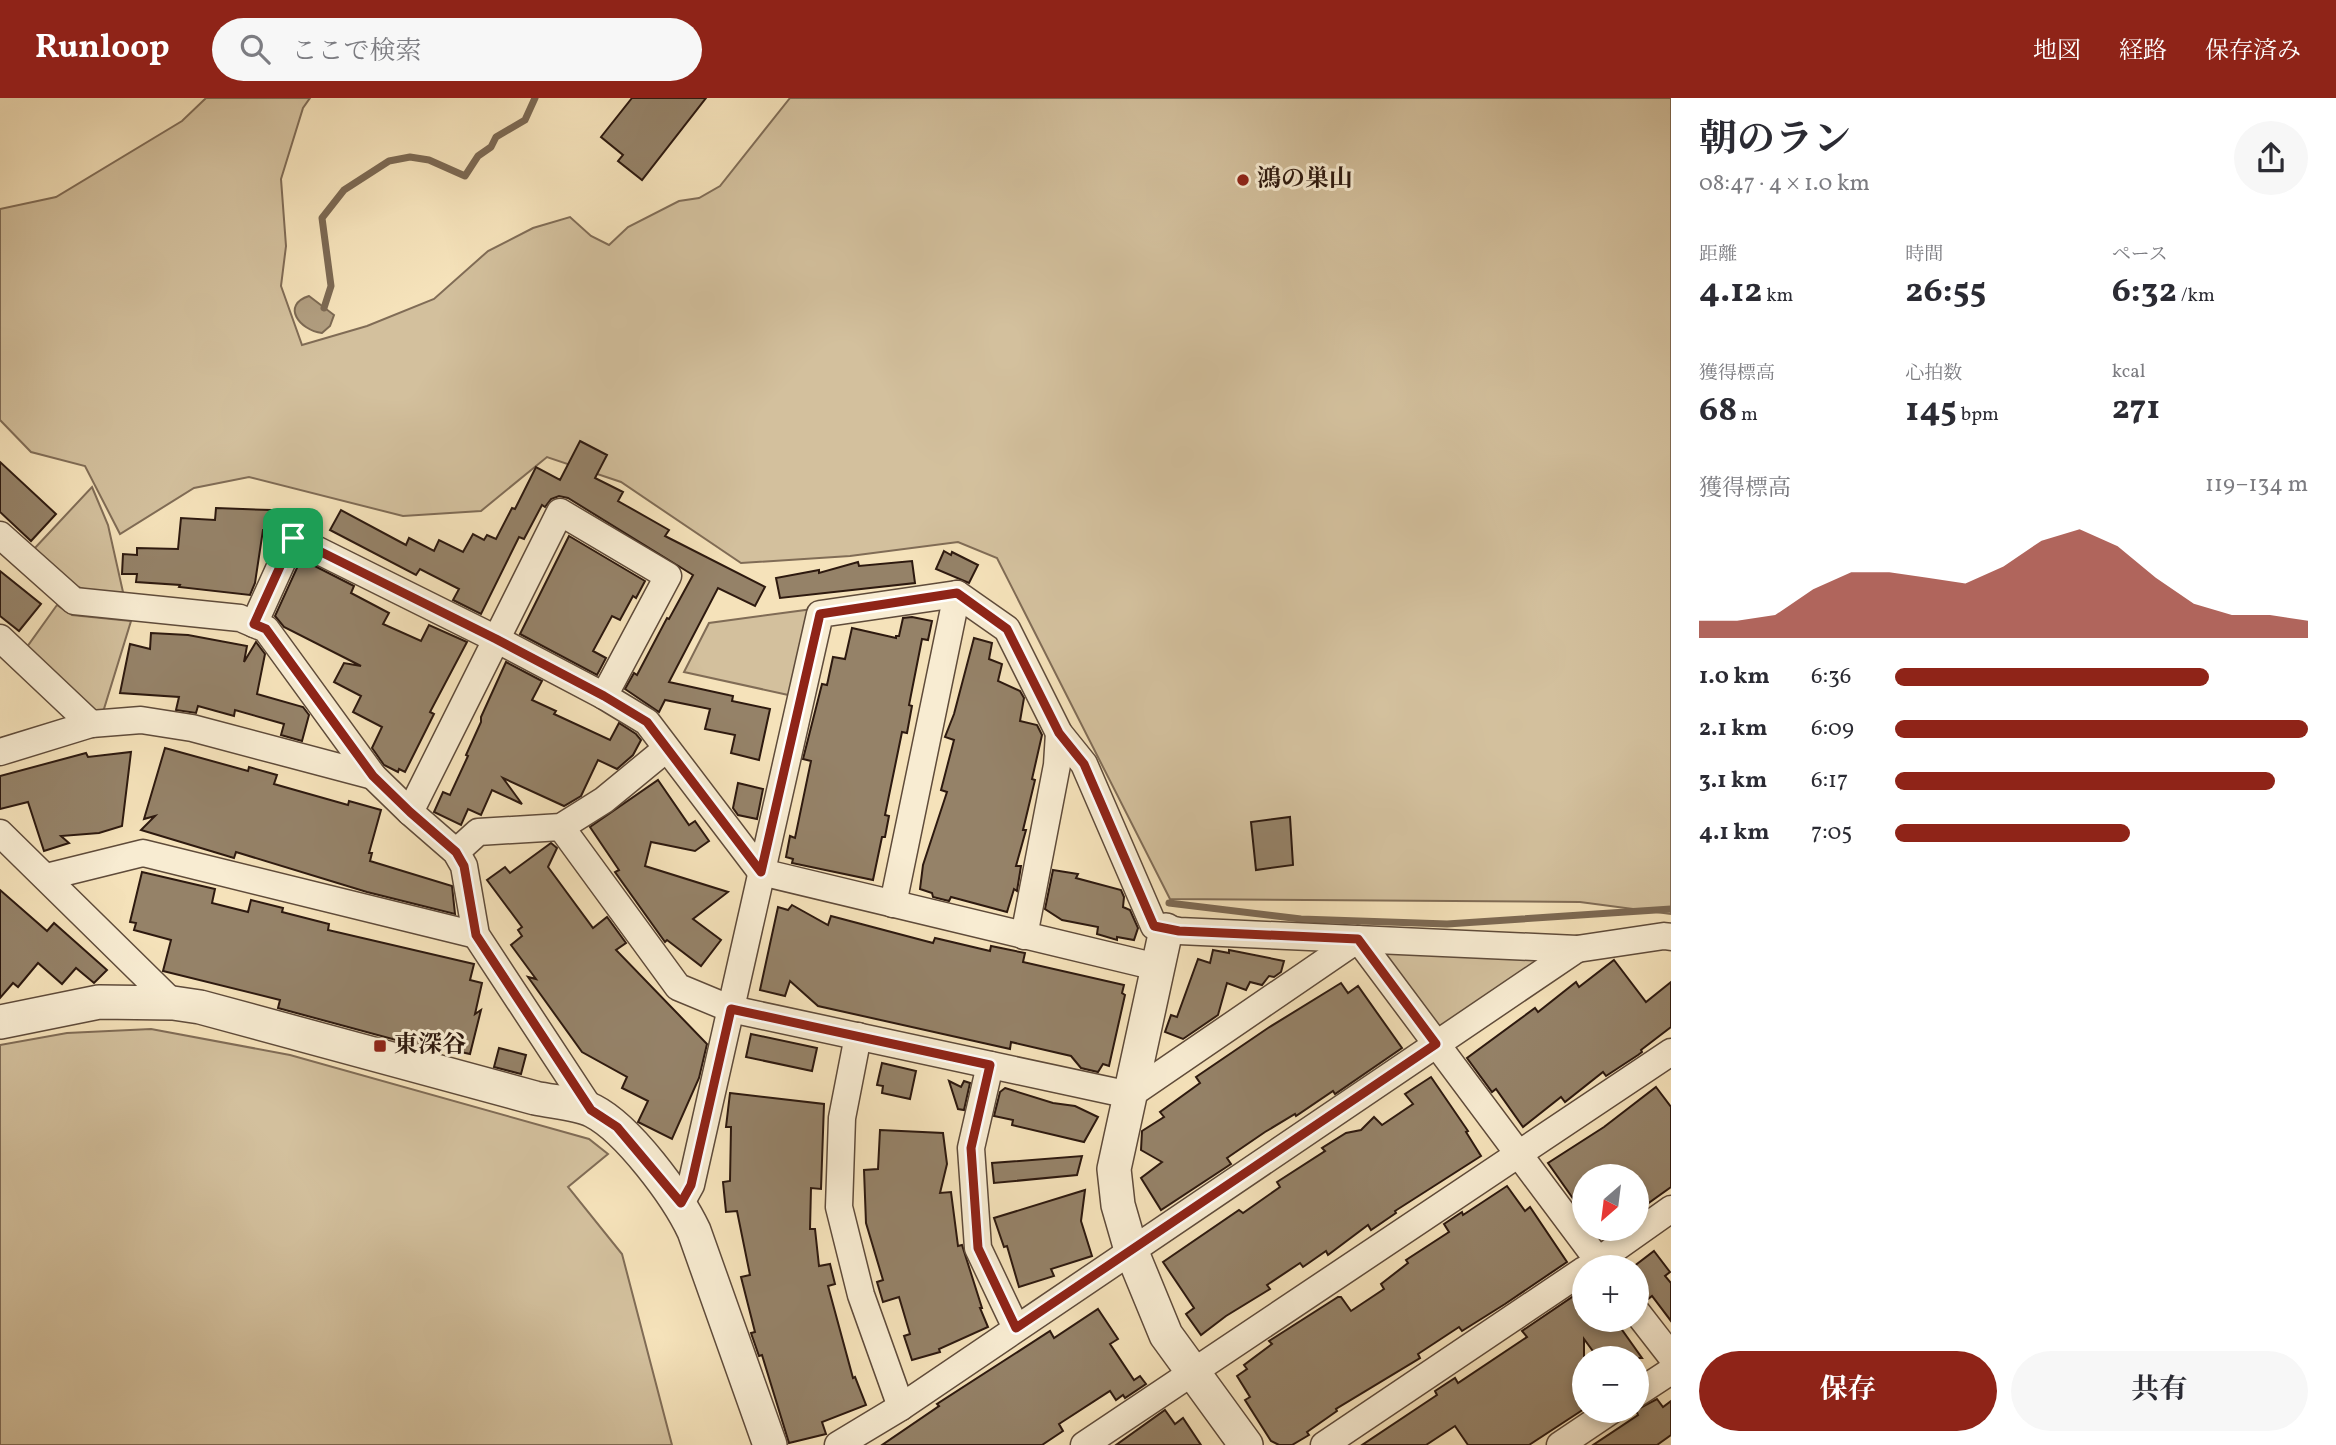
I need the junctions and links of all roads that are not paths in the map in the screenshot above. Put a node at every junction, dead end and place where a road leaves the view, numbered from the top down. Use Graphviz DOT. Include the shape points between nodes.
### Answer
graph roads {
  1 [pos="0,535"];
  2 [pos="957,593"];
  3 [pos="254,624"];
  4 [pos="0,638"];
  5 [pos="496,639"];
  6 [pos="604,696"];
  7 [pos="91,724"];
  8 [pos="1059,733"];
  9 [pos="666,749"];
  10 [pos="0,752"];
  11 [pos="373,776"];
  12 [pos="410,812"];
  13 [pos="561,827"];
  14 [pos="0,833"];
  15 [pos="456,852"];
  16 [pos="761,872"];
  17 [pos="46,877"];
  18 [pos="893,904"];
  19 [pos="1166,930"];
  20 [pos="476,935"];
  21 [pos="1024,936"];
  22 [pos="1671,937"];
  23 [pos="1358,939"];
  24 [pos="1577,949"];
  25 [pos="1157,967"];
  26 [pos="173,1003"];
  27 [pos="731,1009"];
  28 [pos="0,1022"];
  29 [pos="858,1036"];
  30 [pos="1436,1044"];
  31 [pos="1671,1052"];
  32 [pos="990,1065"];
  33 [pos="1130,1095"];
  34 [pos="591,1110"];
  35 [pos="1518,1154"];
  36 [pos="681,1203"];
  37 [pos="1671,1209"];
  38 [pos="1131,1250"];
  39 [pos="1586,1255"];
  40 [pos="1608,1255"];
  41 [pos="1572,1280"];
  42 [pos="1016,1328"];
  43 [pos="1649,1328"];
  44 [pos="1671,1356"];
  45 [pos="1671,1371"];
  46 [pos="1193,1372"];
  47 [pos="1649,1385"];
  48 [pos="901,1407"];
  49 [pos="1593,1423"];
  50 [pos="770,1445"];
  51 [pos="838,1445"];
  52 [pos="1084,1445"];
  53 [pos="1246,1445"];
  54 [pos="1324,1445"];
  55 [pos="1560,1445"];
  1 -- 3 [label="street" via="74,601 240,618"];
  2 -- 8 [label="street" via="1007,629"];
  2 -- 16 [label="street" via="820,614"];
  2 -- 18 [label="street"];
  3 -- 5 [label="street" via="293,538"];
  3 -- 11 [label="street" via="266,629"];
  4 -- 7 [label="street"];
  5 -- 6 [label="street"];
  5 -- 6 [label="street" via="560,512 668,576"];
  5 -- 12 [label="street"];
  6 -- 9 [label="street" via="647,722"];
  7 -- 10 [label="street"];
  7 -- 11 [label="street" via="141,720 192,728"];
  8 -- 19 [label="street" via="1084,764 1154,926"];
  8 -- 21 [label="street"];
  9 -- 13 [label="street" via="604,800"];
  9 -- 16 [label="street"];
  11 -- 12 [label="street"];
  12 -- 15 [label="street"];
  13 -- 15 [label="street" via="478,832"];
  13 -- 27 [label="street" via="678,987"];
  14 -- 17 [label="street"];
  15 -- 20 [label="street" via="464,866"];
  16 -- 18 [label="street"];
  16 -- 27 [label="street"];
  17 -- 20 [label="street" via="142,853"];
  17 -- 26 [label="street"];
  18 -- 21 [label="street"];
  19 -- 23 [label="street"];
  19 -- 25 [label="street"];
  20 -- 34 [label="street"];
  21 -- 25 [label="street"];
  22 -- 24 [label="street"];
  23 -- 24 [label="street"];
  23 -- 30 [label="street"];
  23 -- 33 [label="street"];
  24 -- 30 [label="street"];
  25 -- 33 [label="street"];
  26 -- 28 [label="street" via="99,1002"];
  26 -- 34 [label="street"];
  27 -- 29 [label="street"];
  27 -- 36 [label="street" via="691,1185"];
  29 -- 32 [label="street"];
  29 -- 48 [label="street" via="842,1118 839,1207 861,1295"];
  30 -- 35 [label="street"];
  30 -- 38 [label="street"];
  31 -- 35 [label="street"];
  32 -- 33 [label="street"];
  32 -- 42 [label="street" via="971,1148 978,1248"];
  33 -- 38 [label="street" via="1114,1169"];
  34 -- 36 [label="street" via="617,1127"];
  35 -- 39 [label="street"];
  35 -- 46 [label="street"];
  36 -- 50 [label="street"];
  37 -- 40 [label="street"];
  38 -- 42 [label="street"];
  38 -- 46 [label="street" via="1166,1335"];
  41 -- 54 [label="street"];
  42 -- 48 [label="street"];
  43 -- 44 [label="street"];
  45 -- 47 [label="street"];
  46 -- 52 [label="street"];
  46 -- 53 [label="street"];
  48 -- 51 [label="street"];
  49 -- 55 [label="street"];
}
